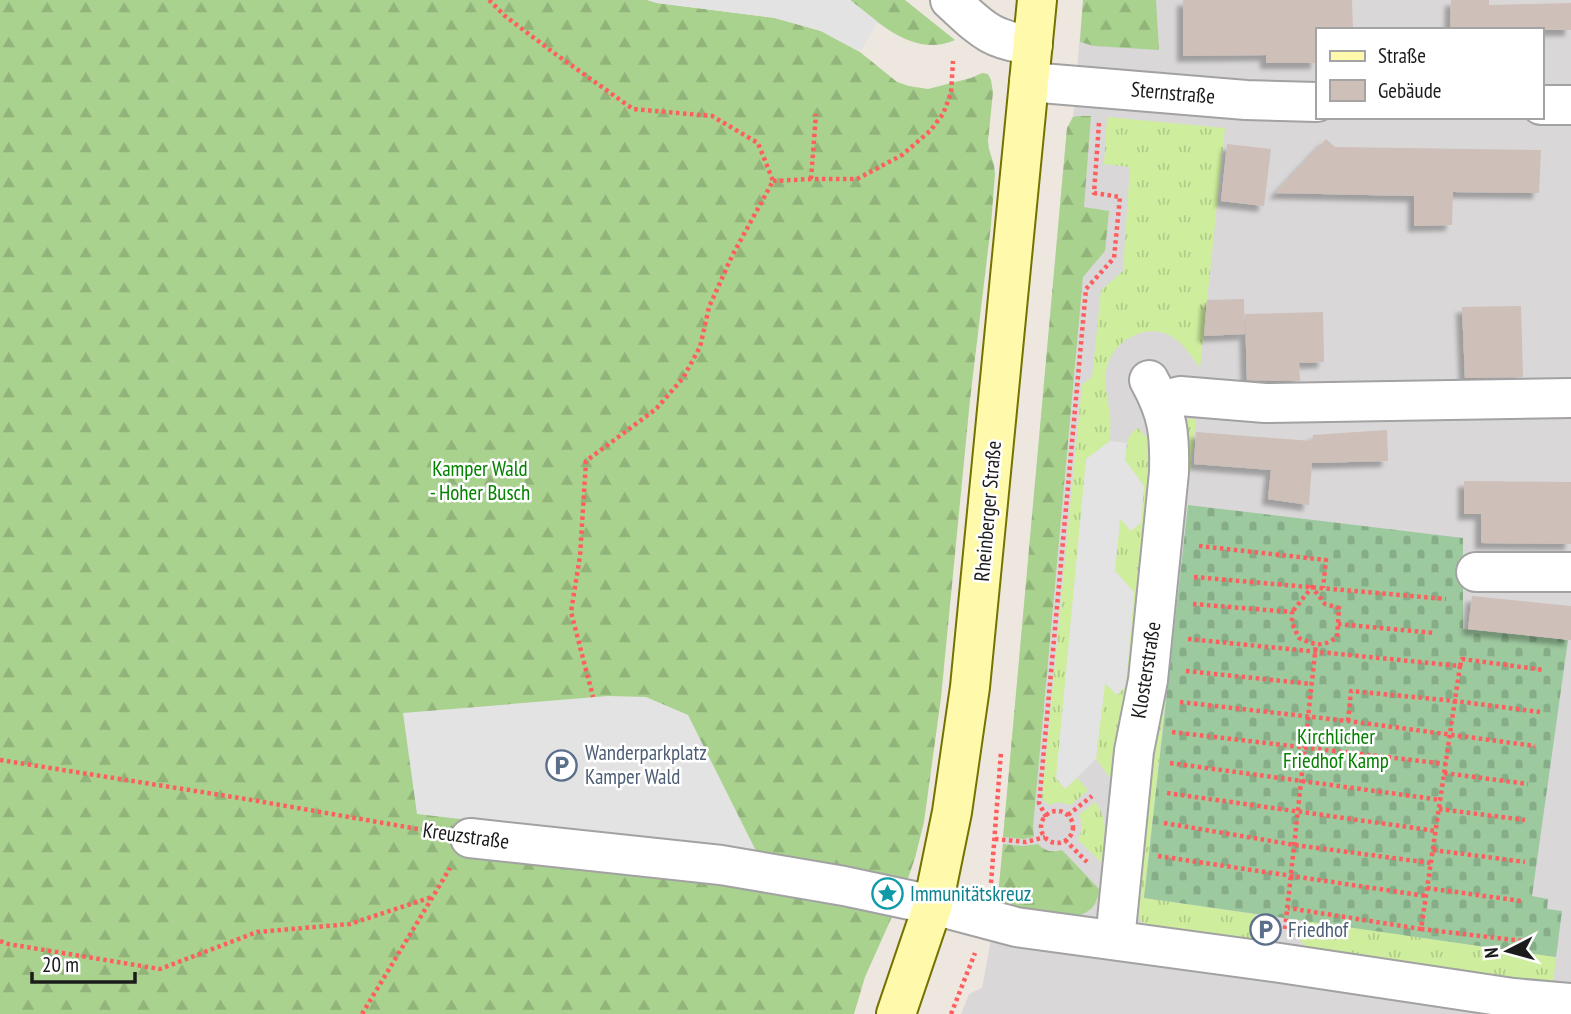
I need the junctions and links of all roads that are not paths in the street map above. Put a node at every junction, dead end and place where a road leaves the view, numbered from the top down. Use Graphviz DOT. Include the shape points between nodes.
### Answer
graph roads {
  1 [pos="950,0"];
  2 [pos="1037,0"];
  3 [pos="1031,63"];
  4 [pos="1316,102"];
  5 [pos="1543,105"];
  6 [pos="1571,105"];
  7 [pos="1571,397"];
  8 [pos="1476,572"];
  9 [pos="1571,572"];
  10 [pos="470,838"];
  11 [pos="933,905"];
  12 [pos="1115,940"];
  13 [pos="1571,1003"];
  14 [pos="896,1014"];
  1 -- 3 [label="street, Sternstraße" via="990,34 1011,43"];
  2 -- 3 [label="main road, Rheinberger Straße"];
  3 -- 4 [label="street, Sternstraße" via="1101,87"];
  3 -- 11 [label="main road, Rheinberger Straße" via="970,687"];
  5 -- 6 [label="street"];
  7 -- 12 [label="street, Klosterstraße" via="1265,403 1155,391 1167,420 1169,472"];
  8 -- 9 [label="street"];
  10 -- 11 [label="street, Kreuzstraße" via="721,865"];
  11 -- 12 [label="street" via="1016,927"];
  11 -- 14 [label="main road, Rheinberger Straße"];
  12 -- 13 [label="street" via="1513,999"];
}
